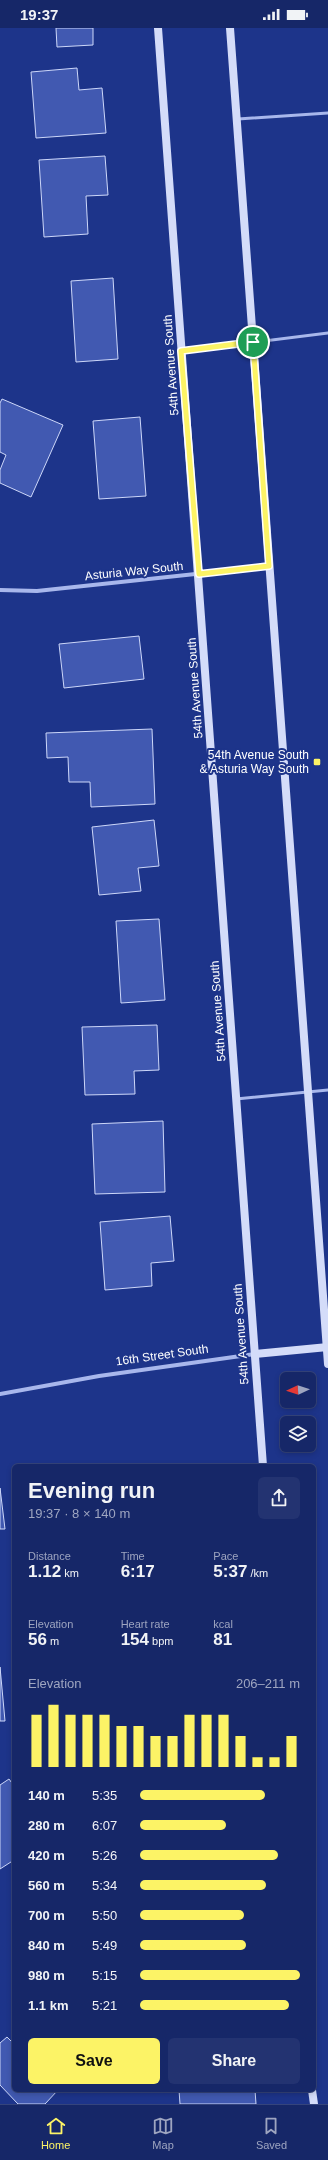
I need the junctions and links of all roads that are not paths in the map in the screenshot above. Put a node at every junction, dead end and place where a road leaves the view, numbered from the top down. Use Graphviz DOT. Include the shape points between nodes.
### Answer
graph roads {
  1 [pos="158,28"];
  2 [pos="230,28"];
  3 [pos="328,113"];
  4 [pos="236,119"];
  5 [pos="328,333"];
  6 [pos="253,342"];
  7 [pos="181,351"];
  8 [pos="269,566"];
  9 [pos="199,574"];
  10 [pos="0,590"];
  11 [pos="328,1090"];
  12 [pos="309,1092"];
  13 [pos="236,1099"];
  14 [pos="327,1347"];
  15 [pos="255,1354"];
  16 [pos="328,1364"];
  17 [pos="0,1394"];
  18 [pos="263,1464"];
  19 [pos="312,2092"];
  20 [pos="314,2104"];
  1 -- 7 [label="main road, 54th Avenue South"];
  2 -- 4 [label="main road"];
  3 -- 4 [label="lane"];
  4 -- 6 [label="main road"];
  5 -- 6 [label="lane"];
  6 -- 7 [label="lane"];
  6 -- 8 [label="main road"];
  7 -- 9 [label="main road, 54th Avenue South"];
  8 -- 9 [label="street, Asturia Way South"];
  8 -- 12 [label="main road"];
  9 -- 10 [label="street, Asturia Way South" via="37,591"];
  9 -- 13 [label="main road, 54th Avenue South"];
  11 -- 12 [label="lane"];
  12 -- 13 [label="lane"];
  12 -- 14 [label="main road"];
  13 -- 15 [label="main road, 54th Avenue South"];
  14 -- 15 [label="main road, 16th Street South"];
  14 -- 16 [label="main road"];
  15 -- 17 [label="street, 16th Street South" via="98,1376"];
  15 -- 18 [label="main road, 54th Avenue South"];
  19 -- 20 [label="main road"];
}
